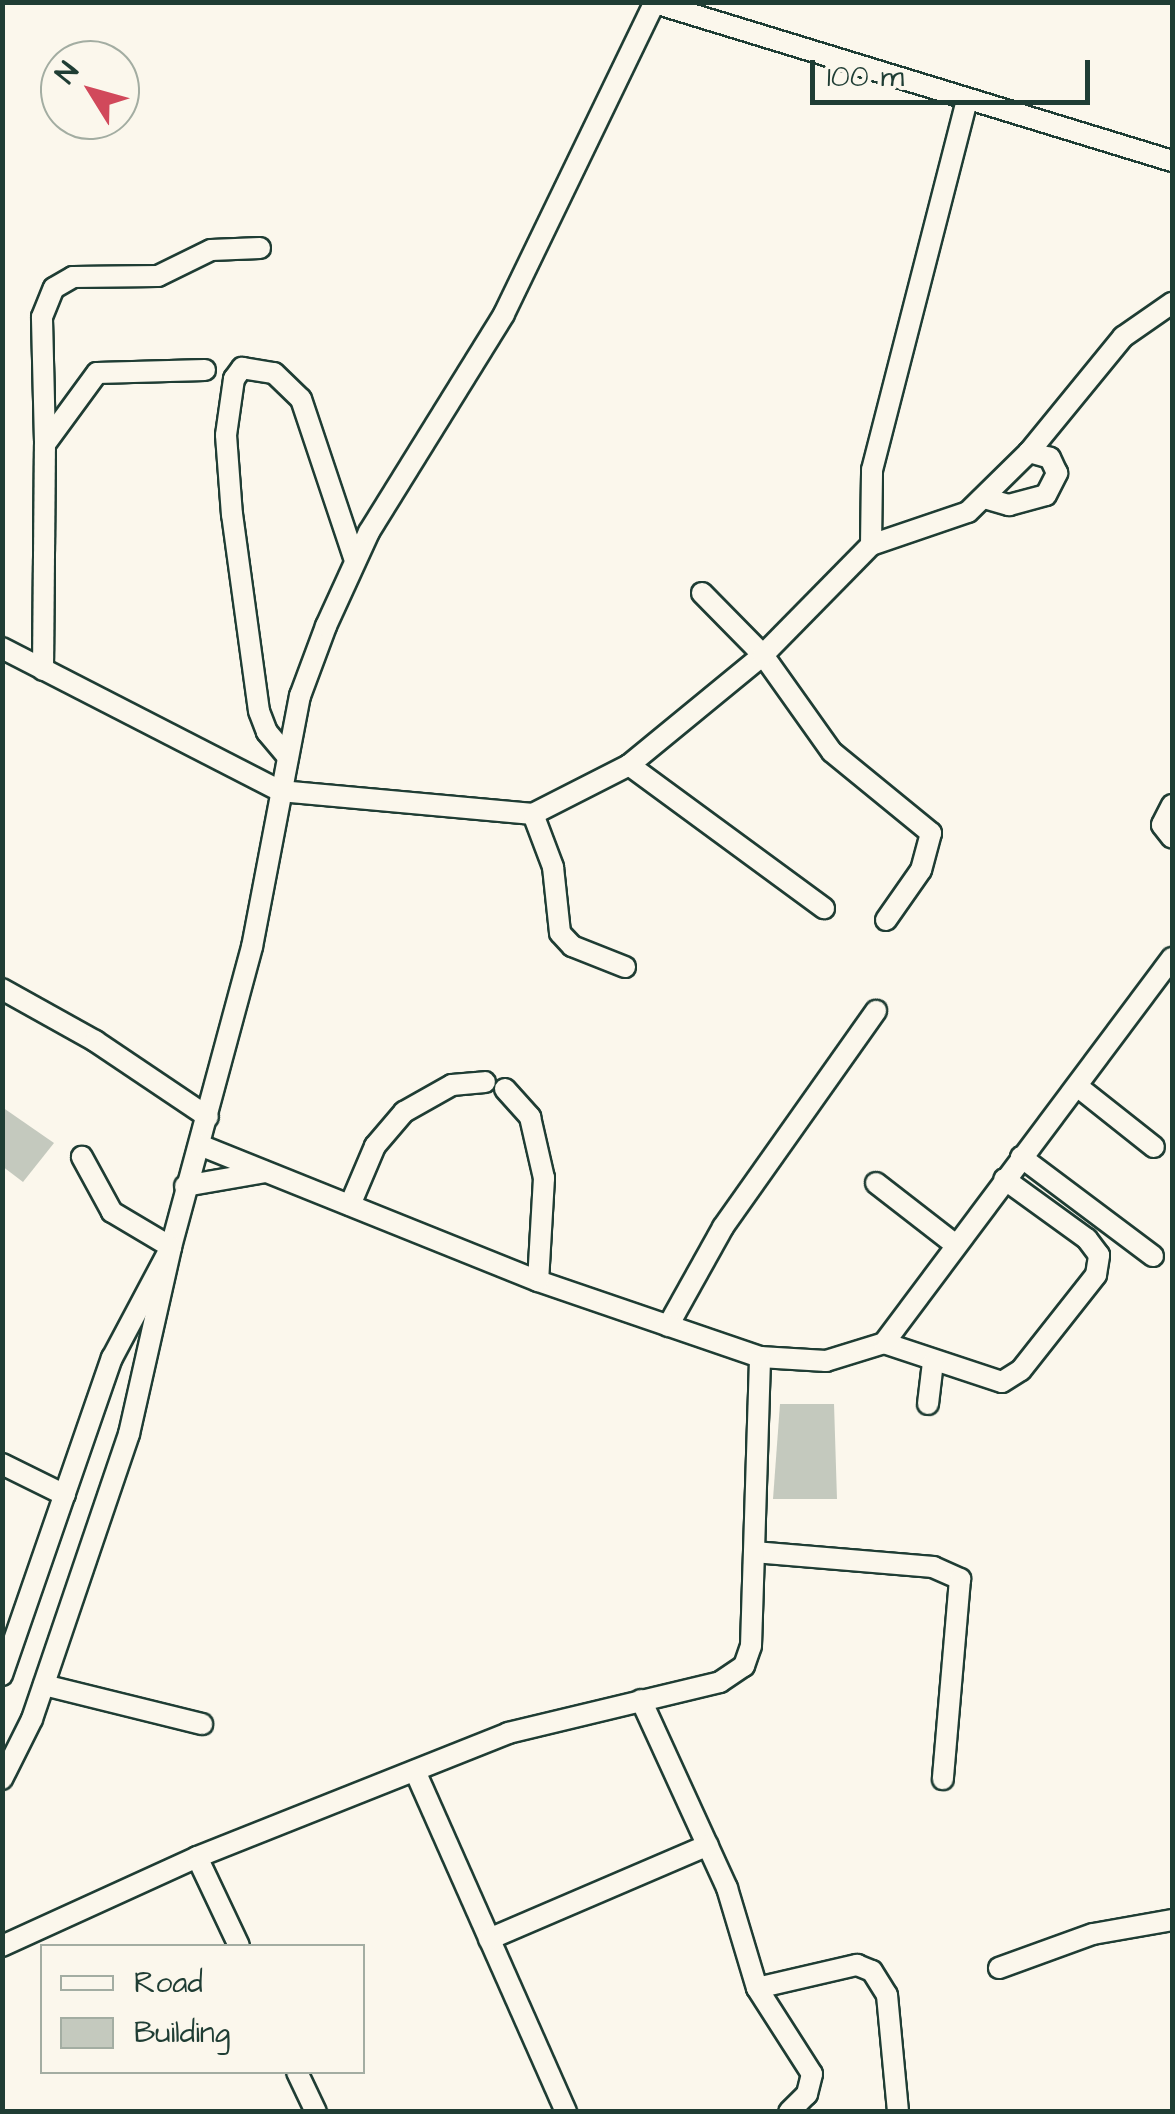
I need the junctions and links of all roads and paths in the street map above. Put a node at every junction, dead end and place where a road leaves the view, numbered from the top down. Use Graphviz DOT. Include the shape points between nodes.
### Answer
graph roads {
  1 [pos="655,3"];
  2 [pos="967,100"];
  3 [pos="1172,160"];
  4 [pos="260,248"];
  5 [pos="1172,303"];
  6 [pos="204,370"];
  7 [pos="46,444"];
  8 [pos="1029,452"];
  9 [pos="984,498"];
  10 [pos="871,545"];
  11 [pos="355,560"];
  12 [pos="702,594"];
  13 [pos="2,648"];
  14 [pos="764,655"];
  15 [pos="43,670"];
  16 [pos="288,757"];
  17 [pos="629,765"];
  18 [pos="280,792"];
  19 [pos="1172,804"];
  20 [pos="533,814"];
  21 [pos="1172,838"];
  22 [pos="824,908"];
  23 [pos="886,920"];
  24 [pos="1172,958"];
  25 [pos="625,967"];
  26 [pos="2,989"];
  27 [pos="876,1011"];
  28 [pos="1077,1086"];
  29 [pos="208,1118"];
  30 [pos="200,1145"];
  31 [pos="1154,1147"];
  32 [pos="1021,1157"];
  33 [pos="82,1158"];
  34 [pos="267,1172"];
  35 [pos="1004,1178"];
  36 [pos="876,1183"];
  37 [pos="185,1186"];
  38 [pos="350,1205"];
  39 [pos="956,1245"];
  40 [pos="171,1246"];
  41 [pos="1153,1256"];
  42 [pos="538,1281"];
  43 [pos="668,1326"];
  44 [pos="884,1343"];
  45 [pos="760,1357"];
  46 [pos="932,1362"];
  47 [pos="928,1404"];
  48 [pos="2,1464"];
  49 [pos="65,1495"];
  50 [pos="754,1552"];
  51 [pos="2,1675"];
  52 [pos="44,1684"];
  53 [pos="640,1700"];
  54 [pos="202,1724"];
  55 [pos="415,1771"];
  56 [pos="2,1778"];
  57 [pos="943,1780"];
  58 [pos="708,1845"];
  59 [pos="197,1857"];
  60 [pos="1172,1920"];
  61 [pos="489,1939"];
  62 [pos="238,1944"];
  63 [pos="2,1946"];
  64 [pos="998,1968"];
  65 [pos="757,1988"];
  66 [pos="298,2074"];
  67 [pos="316,2112"];
  68 [pos="566,2112"];
  69 [pos="790,2112"];
  70 [pos="898,2112"];
  1 -- 2 [label="street"];
  1 -- 11 [label="street" via="504,314"];
  2 -- 3 [label="street"];
  2 -- 10 [label="street" via="872,470"];
  4 -- 7 [label="street" via="211,250 158,276 73,276 54,288 42,317"];
  5 -- 8 [label="street" via="1100,361"];
  6 -- 7 [label="street" via="97,373"];
  7 -- 15 [label="street"];
  8 -- 9 [label="street" via="1014,460"];
  8 -- 9 [label="street" via="1050,458 1057,473 1046,495 1009,505"];
  9 -- 10 [label="street" via="929,528"];
  10 -- 14 [label="street"];
  11 -- 16 [label="street" via="300,696"];
  11 -- 16 [label="street" via="301,399 274,373 242,368 234,379 226,435 232,515 259,711 266,732"];
  12 -- 14 [label="street"];
  13 -- 15 [label="street"];
  14 -- 17 [label="street"];
  14 -- 23 [label="street" via="832,752 931,834 921,870"];
  15 -- 18 [label="street"];
  16 -- 18 [label="street"];
  17 -- 20 [label="street"];
  17 -- 22 [label="street"];
  18 -- 20 [label="street"];
  18 -- 29 [label="street" via="252,947"];
  19 -- 21 [label="street" via="1162,825"];
  20 -- 25 [label="street" via="553,867 560,933 572,946"];
  24 -- 28 [label="street"];
  26 -- 29 [label="street"];
  27 -- 43 [label="street" via="723,1227"];
  28 -- 31 [label="street"];
  28 -- 32 [label="street"];
  29 -- 30 [label="street"];
  30 -- 34 [label="street"];
  30 -- 37 [label="street"];
  32 -- 35 [label="street"];
  32 -- 41 [label="street"];
  33 -- 40 [label="street" via="112,1212"];
  34 -- 37 [label="street"];
  34 -- 38 [label="street"];
  35 -- 39 [label="street"];
  35 -- 46 [label="street" via="1087,1239 1098,1256 1096,1275 1012,1378 993,1383"];
  36 -- 39 [label="street"];
  37 -- 40 [label="street"];
  38 -- 42 [label="street"];
  38 -- 42 [label="street" via="374,1146 404,1112 452,1085 495,1085 530,1116 544,1178"];
  39 -- 44 [label="street"];
  40 -- 49 [label="street" via="112,1358"];
  40 -- 52 [label="street" via="129,1434"];
  42 -- 43 [label="street"];
  43 -- 45 [label="street"];
  44 -- 45 [label="street" via="826,1361"];
  44 -- 46 [label="street"];
  45 -- 50 [label="street"];
  46 -- 47 [label="street"];
  48 -- 49 [label="street"];
  49 -- 51 [label="street"];
  50 -- 53 [label="street" via="752,1634 744,1666 720,1682"];
  50 -- 57 [label="street" via="933,1567 960,1579"];
  52 -- 54 [label="street"];
  52 -- 56 [label="street"];
  53 -- 55 [label="street" via="508,1733"];
  53 -- 58 [label="street"];
  55 -- 59 [label="street"];
  55 -- 61 [label="street"];
  58 -- 61 [label="street"];
  58 -- 65 [label="street"];
  59 -- 62 [label="street"];
  59 -- 63 [label="street"];
  60 -- 64 [label="street" via="1093,1934"];
  61 -- 68 [label="street"];
  65 -- 69 [label="street" via="812,2074 807,2094"];
  65 -- 70 [label="street" via="857,1965 872,1972 887,1995"];
  66 -- 67 [label="street"];
}
